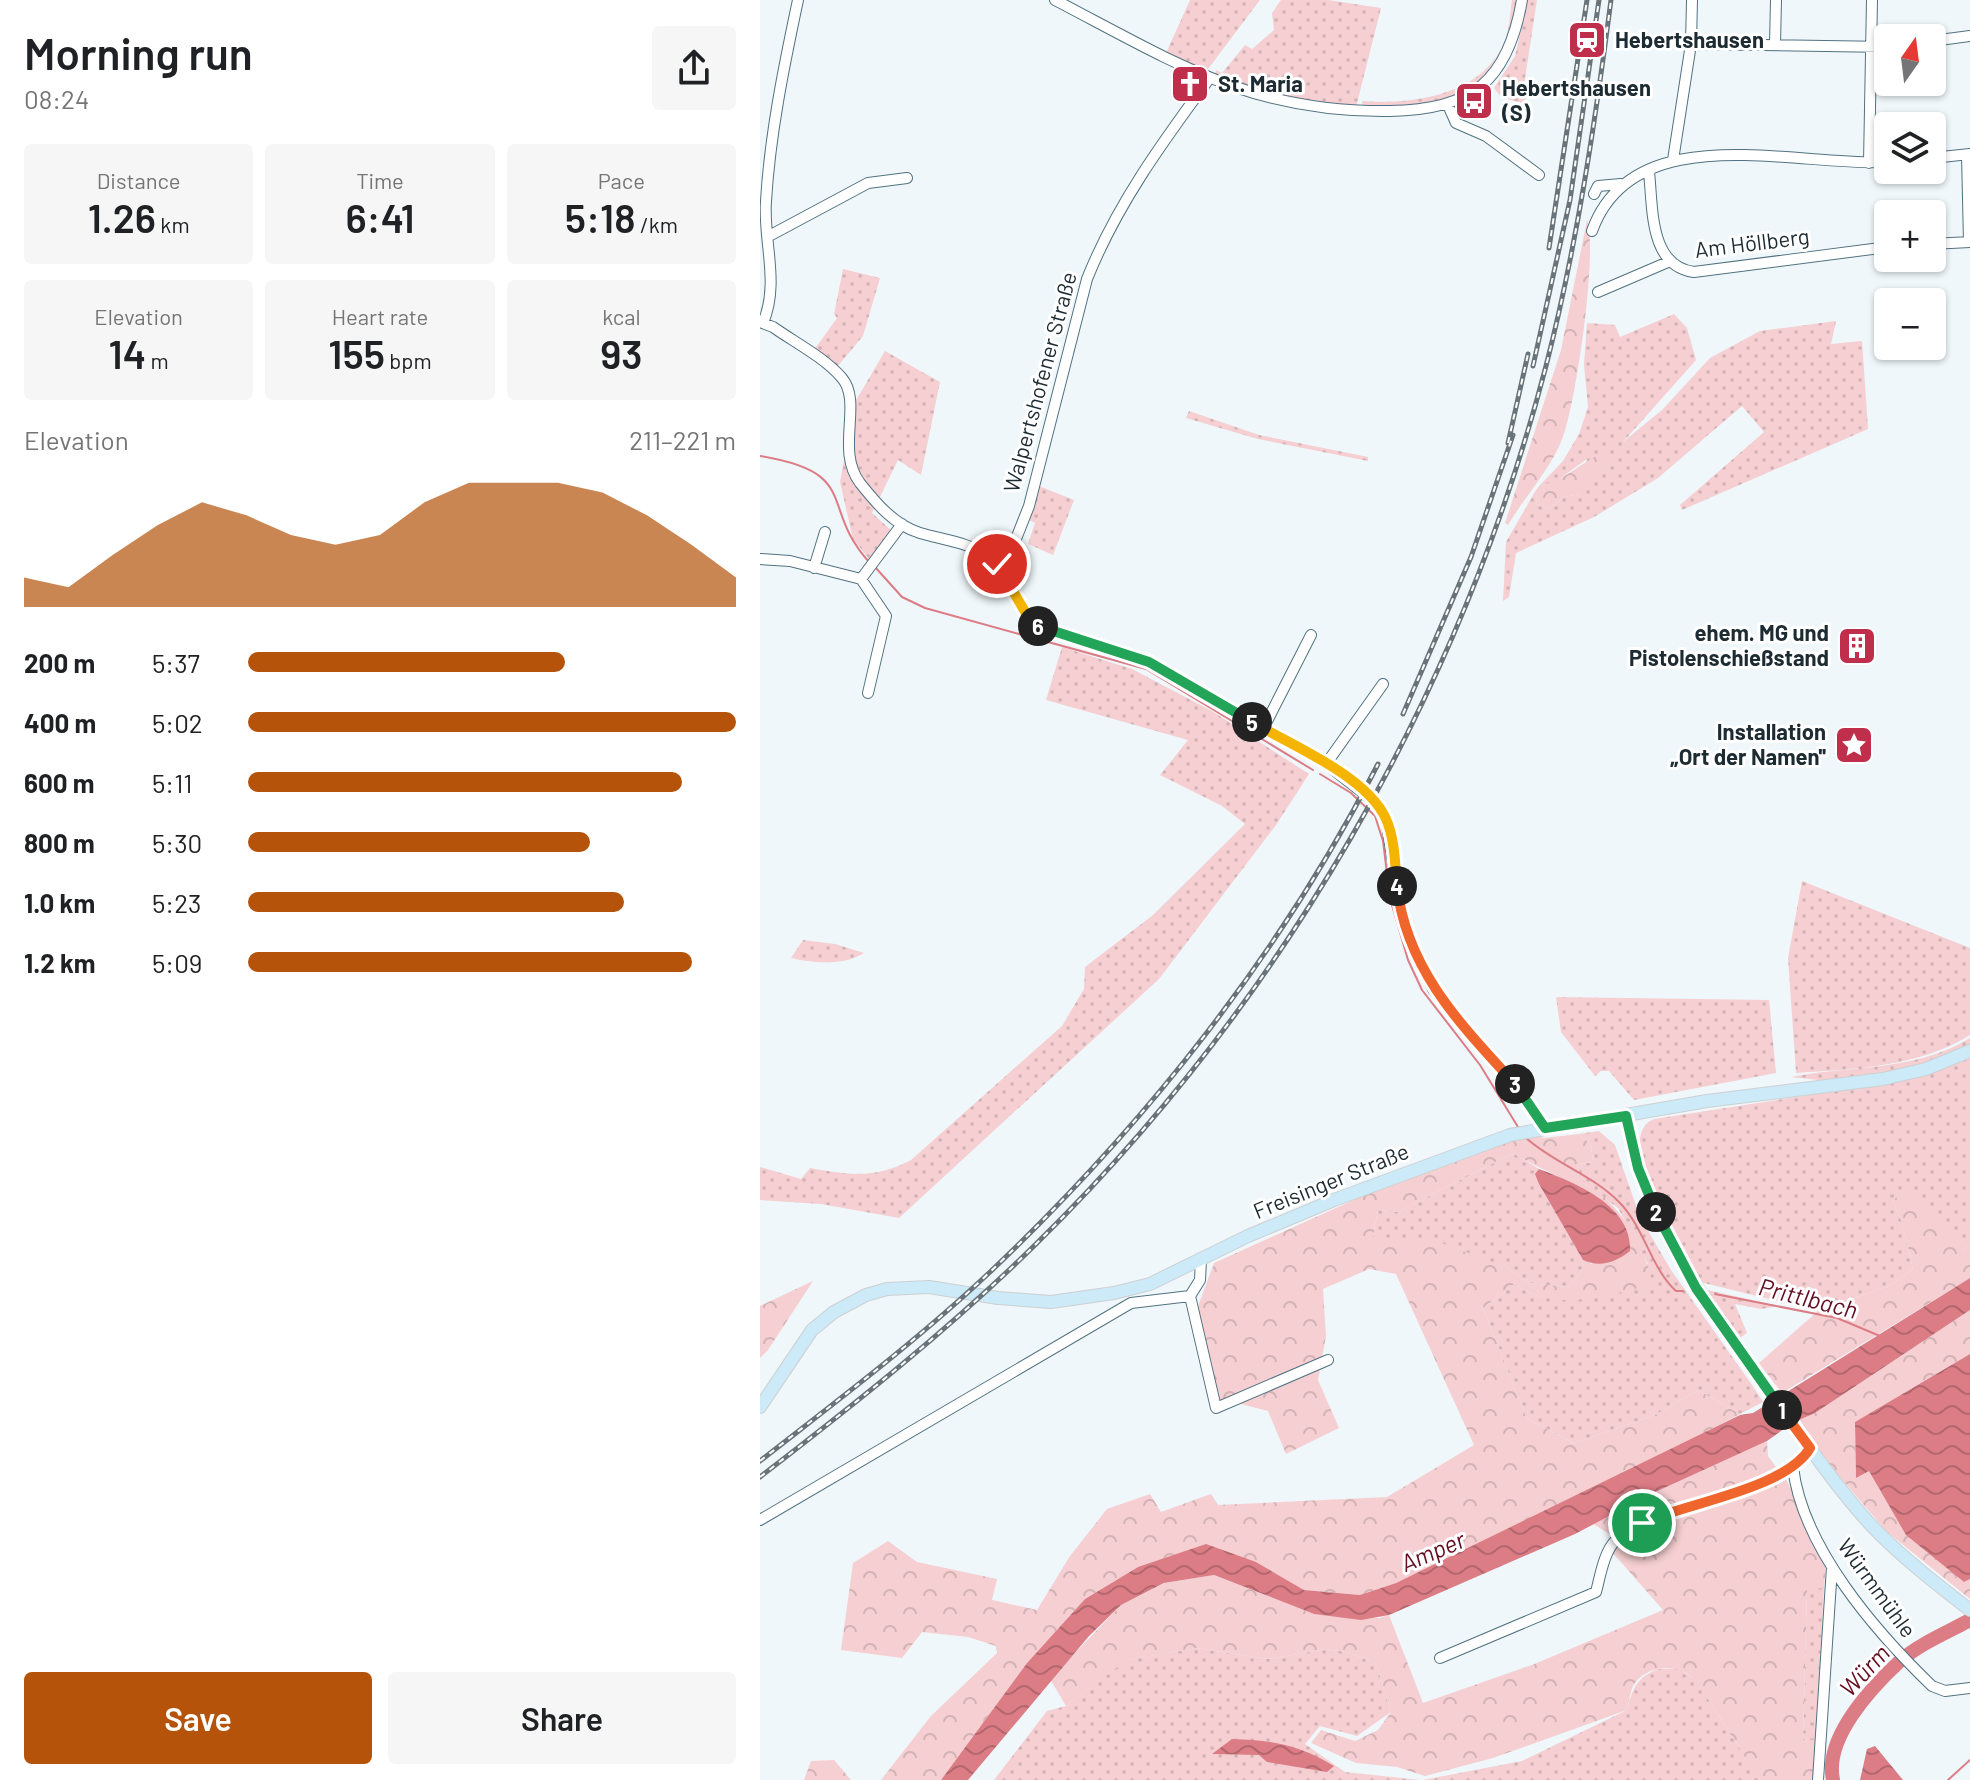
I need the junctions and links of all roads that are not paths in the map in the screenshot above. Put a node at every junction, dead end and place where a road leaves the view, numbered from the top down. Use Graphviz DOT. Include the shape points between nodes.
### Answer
graph roads {
  1 [pos="798,0"];
  2 [pos="1055,0"];
  3 [pos="1522,0"];
  4 [pos="1692,0"];
  5 [pos="1776,0"];
  6 [pos="1872,0"];
  7 [pos="1970,36"];
  8 [pos="1946,39"];
  9 [pos="1691,44"];
  10 [pos="1775,44"];
  11 [pos="1870,49"];
  12 [pos="1874,49"];
  13 [pos="1209,79"];
  14 [pos="1448,105"];
  15 [pos="1968,154"];
  16 [pos="1946,156"];
  17 [pos="1673,160"];
  18 [pos="1869,163"];
  19 [pos="1874,163"];
  20 [pos="1649,172"];
  21 [pos="1539,175"];
  22 [pos="907,178"];
  23 [pos="1621,184"];
  24 [pos="1594,194"];
  25 [pos="1592,231"];
  26 [pos="769,236"];
  27 [pos="1969,242"];
  28 [pos="1946,243"];
  29 [pos="1874,249"];
  30 [pos="1668,262"];
  31 [pos="1598,292"];
  32 [pos="761,322"];
  33 [pos="902,524"];
  34 [pos="825,532"];
  35 [pos="760,559"];
  36 [pos="814,568"];
  37 [pos="1000,569"];
  38 [pos="861,579"];
  39 [pos="1311,635"];
  40 [pos="1383,684"];
  41 [pos="868,693"];
  42 [pos="1263,729"];
  43 [pos="1330,766"];
  44 [pos="1970,1051"];
  45 [pos="1626,1116"];
  46 [pos="1545,1128"];
  47 [pos="1201,1260"];
  48 [pos="1190,1296"];
  49 [pos="1328,1360"];
  50 [pos="760,1407"];
  51 [pos="1810,1448"];
  52 [pos="1793,1467"];
  53 [pos="760,1520"];
  54 [pos="1832,1567"];
  55 [pos="1968,1609"];
  56 [pos="1440,1658"];
  57 [pos="1970,1688"];
  58 [pos="1818,1780"];
  1 -- 26 [label="street" via="765,203"];
  2 -- 13 [label="street"];
  3 -- 14 [label="street" via="1499,68 1485,85"];
  4 -- 9 [label="street"];
  5 -- 10 [label="street"];
  6 -- 11 [label="street"];
  7 -- 8 [label="street"];
  9 -- 10 [label="street"];
  9 -- 17 [label="street"];
  10 -- 11 [label="street"];
  11 -- 12 [label="street"];
  11 -- 18 [label="street"];
  13 -- 14 [label="street" via="1301,106 1380,111"];
  13 -- 37 [label="street, Walpertshofener Straße" via="1149,160 1099,249 1029,506"];
  14 -- 21 [label="street" via="1456,123 1486,136"];
  15 -- 16 [label="street"];
  15 -- 27 [label="street"];
  17 -- 18 [label="street" via="1728,153"];
  17 -- 20 [label="street"];
  18 -- 19 [label="street"];
  20 -- 23 [label="street"];
  20 -- 30 [label="street, Am Höllberg" via="1656,233"];
  22 -- 26 [label="street" via="868,183"];
  23 -- 24 [label="street" via="1598,186"];
  23 -- 25 [label="street"];
  26 -- 32 [label="street" via="768,308"];
  27 -- 28 [label="street"];
  29 -- 30 [label="street, Am Höllberg" via="1694,272"];
  30 -- 31 [label="street"];
  32 -- 33 [label="street" via="841,377 849,399 847,441 854,474 883,510"];
  33 -- 37 [label="street" via="972,547"];
  33 -- 38 [label="street"];
  34 -- 36 [label="street"];
  35 -- 36 [label="street"];
  36 -- 38 [label="street"];
  37 -- 42 [label="street" via="1038,626 1149,662"];
  38 -- 41 [label="street" via="886,616"];
  39 -- 42 [label="street"];
  40 -- 43 [label="street"];
  42 -- 43 [label="street"];
  43 -- 46 [label="street" via="1357,785 1386,819 1400,906 1433,989 1527,1098"];
  44 -- 45 [label="main road, Freisinger Straße" via="1883,1079"];
  45 -- 46 [label="main road, Freisinger Straße"];
  45 -- 51 [label="main road" via="1638,1168 1670,1242 1696,1288"];
  46 -- 47 [label="main road, Freisinger Straße" via="1334,1200"];
  47 -- 48 [label="street" via="1200,1280"];
  47 -- 50 [label="main road, Freisinger Straße" via="1150,1284 1080,1300 1026,1301 929,1287 866,1295 812,1330"];
  48 -- 49 [label="street" via="1216,1408"];
  48 -- 53 [label="street" via="1131,1303"];
  51 -- 52 [label="street"];
  51 -- 55 [label="main road" via="1870,1524"];
  52 -- 54 [label="street, Würmmühle" via="1795,1488"];
  52 -- 56 [label="street" via="1642,1523 1611,1546 1596,1592"];
  54 -- 57 [label="street, Würmmühle" via="1932,1686 1945,1691"];
  54 -- 58 [label="street"];
}
